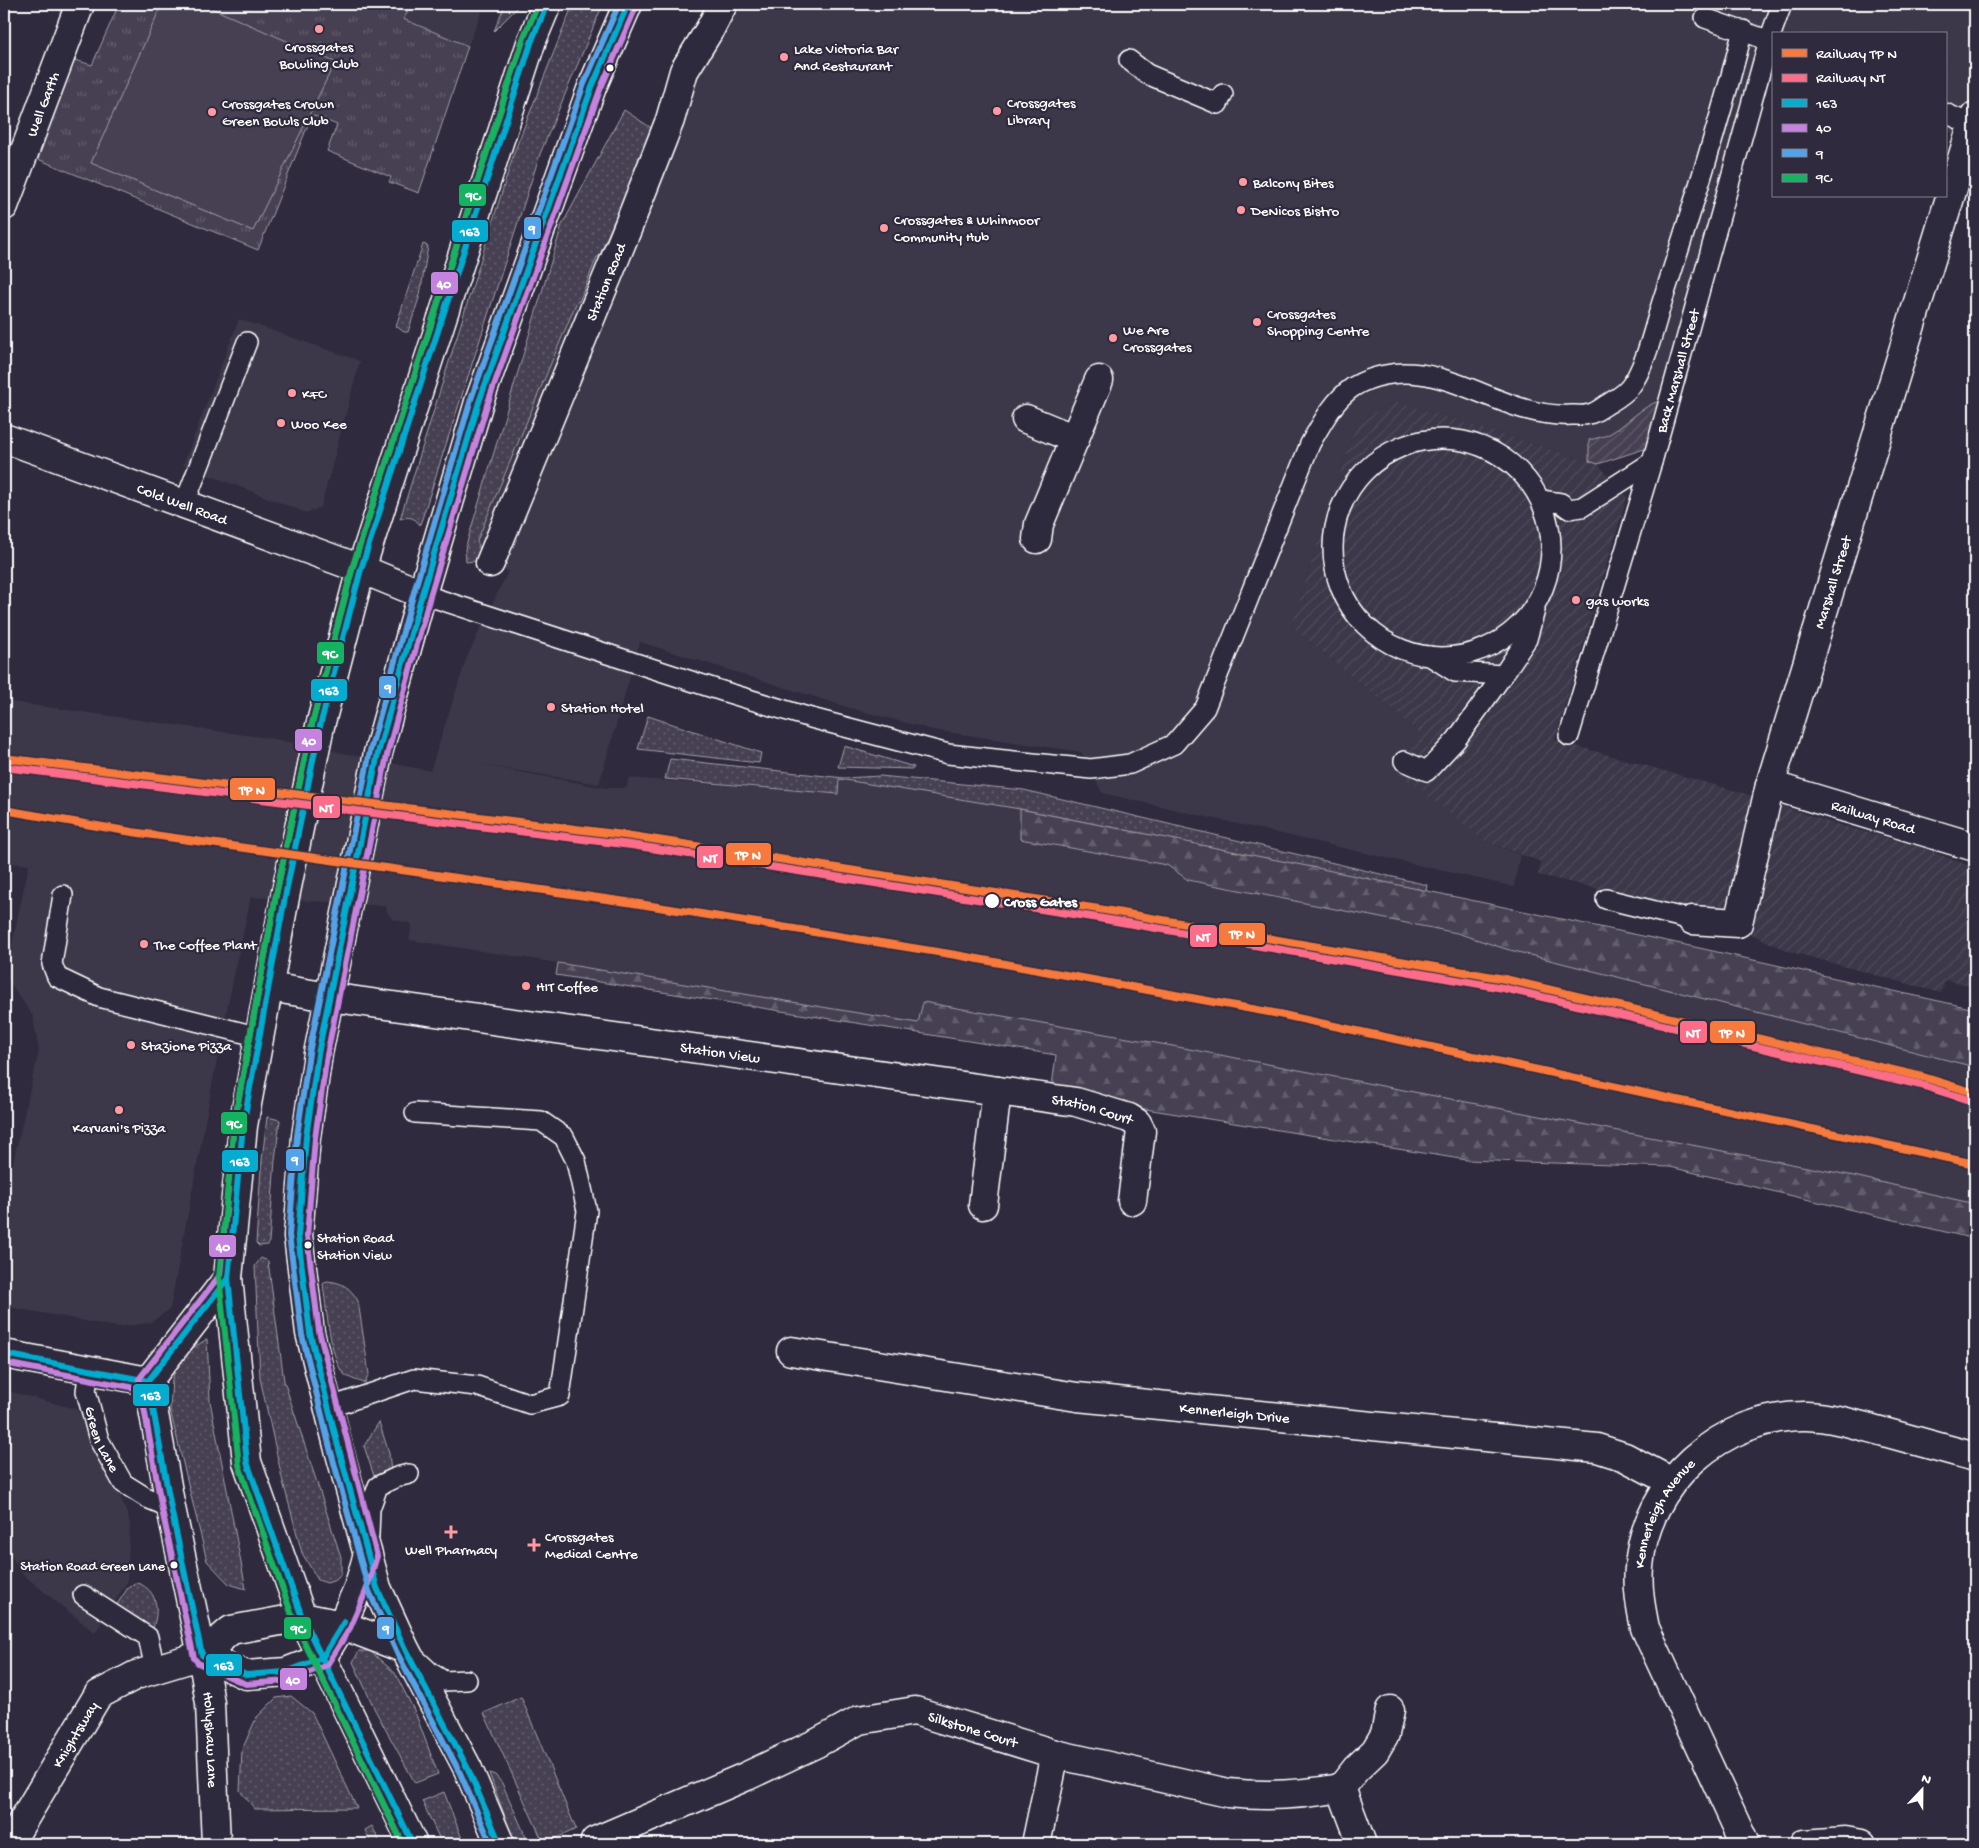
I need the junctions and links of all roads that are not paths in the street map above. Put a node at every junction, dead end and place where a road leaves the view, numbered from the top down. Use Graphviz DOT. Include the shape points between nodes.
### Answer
graph roads {
  1 [pos="80,4"];
  2 [pos="547,4"];
  3 [pos="628,4"];
  4 [pos="723,4"];
  5 [pos="1782,4"];
  6 [pos="1705,18"];
  7 [pos="1743,30"];
  8 [pos="1774,32"];
  9 [pos="1771,41"];
  10 [pos="1129,60"];
  11 [pos="1222,106"];
  12 [pos="1946,113"];
  13 [pos="1974,122"];
  14 [pos="4,206"];
  15 [pos="247,342"];
  16 [pos="1099,380"];
  17 [pos="1026,419"];
  18 [pos="4,438"];
  19 [pos="1075,439"];
  20 [pos="1652,462"];
  21 [pos="1541,500"];
  22 [pos="184,505"];
  23 [pos="1037,539"];
  24 [pos="490,563"];
  25 [pos="361,569"];
  26 [pos="422,594"];
  27 [pos="1536,605"];
  28 [pos="1430,656"];
  29 [pos="1503,675"];
  30 [pos="1569,736"];
  31 [pos="1404,761"];
  32 [pos="1770,785"];
  33 [pos="1975,847"];
  34 [pos="62,895"];
  35 [pos="1606,899"];
  36 [pos="1692,920"];
  37 [pos="269,987"];
  38 [pos="328,997"];
  39 [pos="260,1037"];
  40 [pos="997,1091"];
  41 [pos="415,1113"];
  42 [pos="1132,1201"];
  43 [pos="983,1206"];
  44 [pos="228,1278"];
  45 [pos="791,1351"];
  46 [pos="4,1354"];
  47 [pos="89,1370"];
  48 [pos="148,1381"];
  49 [pos="328,1408"];
  50 [pos="1975,1457"];
  51 [pos="409,1474"];
  52 [pos="1672,1482"];
  53 [pos="171,1508"];
  54 [pos="368,1554"];
  55 [pos="83,1595"];
  56 [pos="302,1617"];
  57 [pos="342,1625"];
  58 [pos="405,1649"];
  59 [pos="202,1655"];
  60 [pos="322,1658"];
  61 [pos="155,1669"];
  62 [pos="467,1680"];
  63 [pos="1390,1710"];
  64 [pos="1055,1754"];
  65 [pos="1341,1788"];
  66 [pos="595,1841"];
  67 [pos="9,1844"];
  68 [pos="216,1844"];
  69 [pos="413,1844"];
  70 [pos="500,1844"];
  71 [pos="1036,1844"];
  72 [pos="1362,1844"];
  73 [pos="1745,1844"];
  74 [pos="1804,1844"];
  75 [pos="1862,1844"];
  1 -- 14 [label="street, Well Garth"];
  2 -- 25 [label="street" via="532,40"];
  3 -- 26 [label="street" via="592,87 479,402"];
  4 -- 24 [label="street, Station Road" via="684,71 670,120 628,228"];
  5 -- 8 [label="lane, Back Marshall Street"];
  6 -- 7 [label="lane"];
  7 -- 9 [label="lane"];
  7 -- 26 [label="lane" via="1701,179 1642,365 1630,386 1590,414 1555,416 1510,405 1438,377 1402,372 1368,380 1354,387 1326,416 1310,444 1205,708 1174,744 1130,764 1091,768 948,754 722,692"];
  9 -- 20 [label="lane, Back Marshall Street"];
  10 -- 11 [label="lane" via="1147,74"];
  12 -- 13 [label="lane"];
  13 -- 32 [label="street, Marshall Street"];
  15 -- 22 [label="lane"];
  16 -- 19 [label="street"];
  17 -- 19 [label="street"];
  18 -- 22 [label="street, Cold Well Road"];
  19 -- 23 [label="street" via="1040,524"];
  20 -- 21 [label="lane" via="1582,507 1569,509 1561,503"];
  20 -- 30 [label="lane, Back Marshall Street"];
  21 -- 27 [label="lane" via="1552,547 1549,572"];
  21 -- 28 [label="lane" via="1511,464 1491,450 1469,442 1446,439 1422,441 1399,448 1360,476 1336,521 1333,546 1336,571 1344,595 1376,634 1398,647"];
  22 -- 25 [label="street, Cold Well Road"];
  25 -- 26 [label="street, Cold Well Road"];
  25 -- 37 [label="street" via="320,726"];
  26 -- 38 [label="street" via="378,753"];
  27 -- 28 [label="lane" via="1512,632 1492,645 1469,654"];
  27 -- 29 [label="lane" via="1527,639"];
  28 -- 29 [label="lane" via="1455,672"];
  29 -- 31 [label="lane" via="1456,740 1427,771"];
  32 -- 33 [label="street, Railway Road"];
  32 -- 36 [label="street, Marshall Street" via="1738,923"];
  34 -- 39 [label="lane" via="52,964 57,977 99,996"];
  35 -- 36 [label="lane, Marshall Street"];
  37 -- 38 [label="street, Station View"];
  37 -- 39 [label="street"];
  38 -- 40 [label="street, Station View"];
  38 -- 49 [label="street" via="306,1137 298,1236 310,1333"];
  39 -- 44 [label="street" via="243,1126"];
  40 -- 42 [label="street, Station Court" via="1076,1102 1138,1122 1141,1131"];
  40 -- 43 [label="street"];
  41 -- 49 [label="lane" via="542,1121 564,1137 576,1161 587,1211 560,1396 530,1404 477,1386 414,1379"];
  44 -- 48 [label="street"];
  44 -- 56 [label="street" via="248,1462"];
  45 -- 52 [label="street, Kennerleigh Drive" via="1077,1397 1597,1448 1625,1457"];
  46 -- 47 [label="street"];
  47 -- 48 [label="street"];
  47 -- 53 [label="lane, Green Lane" via="86,1391 99,1440 123,1483"];
  48 -- 53 [label="street, Hollyshaw Lane"];
  49 -- 54 [label="street"];
  50 -- 52 [label="street, Kennerleigh Avenue" via="1836,1419 1775,1418 1717,1440"];
  51 -- 54 [label="lane" via="378,1486 370,1509"];
  52 -- 73 [label="street, Kennerleigh Avenue" via="1644,1536 1639,1567 1644,1628"];
  53 -- 59 [label="street, Hollyshaw Lane"];
  54 -- 57 [label="street"];
  54 -- 58 [label="street" via="377,1588"];
  55 -- 61 [label="lane" via="148,1637"];
  56 -- 57 [label="street"];
  56 -- 59 [label="street" via="231,1630"];
  56 -- 60 [label="street"];
  57 -- 58 [label="street"];
  57 -- 60 [label="street"];
  58 -- 62 [label="lane" via="444,1681"];
  58 -- 70 [label="street" via="468,1768"];
  59 -- 60 [label="street" via="246,1675 286,1672"];
  59 -- 61 [label="street, Knightsway"];
  59 -- 68 [label="street, Hollyshaw Lane" via="210,1703"];
  60 -- 69 [label="street"];
  61 -- 67 [label="street, Knightsway" via="98,1695"];
  63 -- 65 [label="street" via="1385,1734 1375,1751"];
  64 -- 65 [label="street, Silkstone Court" via="1228,1793 1284,1796"];
  64 -- 66 [label="street, Silkstone Court" via="915,1711 859,1720 747,1776"];
  64 -- 71 [label="street"];
  65 -- 72 [label="street"];
  74 -- 75 [label="street" via="1845,1841"];
}
